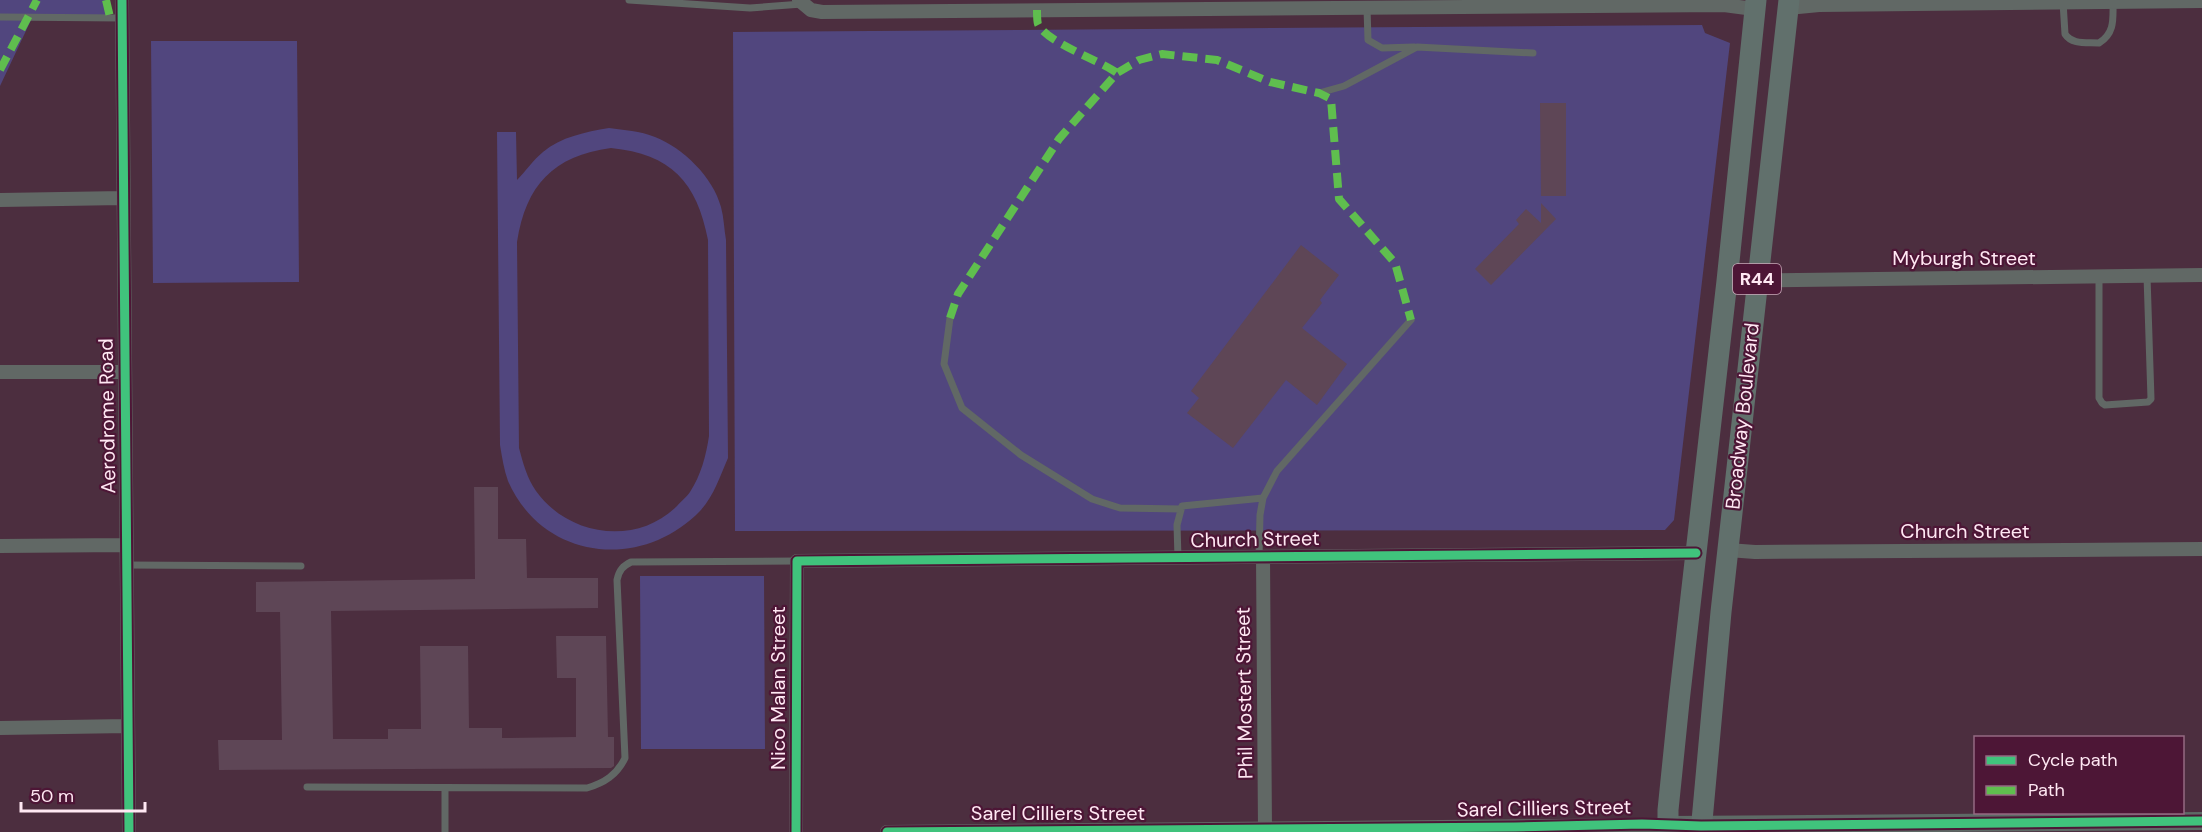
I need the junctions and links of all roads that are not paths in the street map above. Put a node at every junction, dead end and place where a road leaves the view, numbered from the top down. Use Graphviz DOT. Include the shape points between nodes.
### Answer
graph roads {
  1 [pos="122,0"];
  2 [pos="629,0"];
  3 [pos="2113,1"];
  4 [pos="2202,1"];
  5 [pos="800,2"];
  6 [pos="1892,2"];
  7 [pos="2063,2"];
  8 [pos="1454,4"];
  9 [pos="1789,4"];
  10 [pos="1755,5"];
  11 [pos="1367,8"];
  12 [pos="0,16"];
  13 [pos="122,18"];
  14 [pos="1417,47"];
  15 [pos="1533,52"];
  16 [pos="1319,93"];
  17 [pos="123,198"];
  18 [pos="0,201"];
  19 [pos="2202,275"];
  20 [pos="2099,276"];
  21 [pos="2147,276"];
  22 [pos="1757,280"];
  23 [pos="1727,281"];
  24 [pos="950,318"];
  25 [pos="1411,320"];
  26 [pos="0,372"];
  27 [pos="125,372"];
  28 [pos="1263,498"];
  29 [pos="1181,509"];
  30 [pos="126,545"];
  31 [pos="0,546"];
  32 [pos="2202,549"];
  33 [pos="1728,550"];
  34 [pos="1696,554"];
  35 [pos="1261,557"];
  36 [pos="1178,558"];
  37 [pos="797,561"];
  38 [pos="126,566"];
  39 [pos="301,566"];
  40 [pos="128,726"];
  41 [pos="0,728"];
  42 [pos="307,787"];
  43 [pos="445,788"];
  44 [pos="2202,821"];
  45 [pos="2125,827"];
  46 [pos="1668,828"];
  47 [pos="1265,829"];
  48 [pos="1701,829"];
  49 [pos="1053,831"];
  50 [pos="129,832"];
  51 [pos="446,832"];
  52 [pos="796,832"];
  53 [pos="887,832"];
  1 -- 13 [label="street, Aerodrome Road"];
  2 -- 5 [label="lane" via="750,8"];
  3 -- 4 [label="street"];
  3 -- 7 [label="street"];
  3 -- 7 [label="lane" via="2114,24 2099,43 2073,42 2067,38"];
  5 -- 11 [label="street" via="822,12"];
  6 -- 7 [label="street"];
  6 -- 9 [label="street"];
  8 -- 10 [label="street"];
  8 -- 11 [label="street"];
  9 -- 22 [label="main road, Broadway Boulevard / R44"];
  10 -- 23 [label="main road, Broadway Boulevard / R44"];
  11 -- 14 [label="lane" via="1368,39 1382,48"];
  12 -- 13 [label="lane"];
  13 -- 17 [label="street, Aerodrome Road"];
  14 -- 15 [label="lane"];
  14 -- 16 [label="lane" via="1344,86"];
  17 -- 18 [label="street"];
  17 -- 27 [label="street, Aerodrome Road"];
  19 -- 21 [label="street, Myburgh Street"];
  20 -- 21 [label="street, Myburgh Street"];
  20 -- 21 [label="lane" via="2099,398 2105,405 2151,399"];
  20 -- 22 [label="street, Myburgh Street"];
  22 -- 23 [label="street, Myburgh Street"];
  22 -- 33 [label="main road, Broadway Boulevard / R44"];
  23 -- 34 [label="main road, Broadway Boulevard / R44"];
  24 -- 29 [label="lane" via="944,364 962,408 1021,455 1092,499 1120,508"];
  25 -- 28 [label="lane" via="1277,471"];
  26 -- 27 [label="street"];
  27 -- 30 [label="street, Aerodrome Road"];
  28 -- 29 [label="lane" via="1185,505"];
  28 -- 35 [label="lane" via="1259,522"];
  29 -- 36 [label="lane"];
  30 -- 31 [label="street"];
  30 -- 38 [label="street, Aerodrome Road"];
  32 -- 33 [label="street, Church Street"];
  33 -- 48 [label="main road, Broadway Boulevard / R44"];
  34 -- 35 [label="street, Church Street"];
  34 -- 46 [label="main road, Broadway Boulevard / R44"];
  35 -- 36 [label="street, Church Street"];
  35 -- 47 [label="street, Phil Mostert Street"];
  36 -- 37 [label="street, Church Street"];
  37 -- 43 [label="lane" via="631,562 624,566 617,580 625,758 621,766 600,784 587,788"];
  37 -- 52 [label="street, Nico Malan Street"];
  38 -- 39 [label="lane"];
  38 -- 40 [label="street, Aerodrome Road"];
  40 -- 41 [label="street"];
  40 -- 50 [label="street, Aerodrome Road"];
  42 -- 43 [label="lane"];
  43 -- 51 [label="lane"];
  44 -- 45 [label="street, Sarel Cilliers Street"];
  45 -- 48 [label="street, Sarel Cilliers Street"];
  46 -- 47 [label="street, Sarel Cilliers Street"];
  46 -- 48 [label="street, Sarel Cilliers Street"];
  47 -- 49 [label="street, Sarel Cilliers Street"];
  49 -- 53 [label="street, Sarel Cilliers Street"];
}
